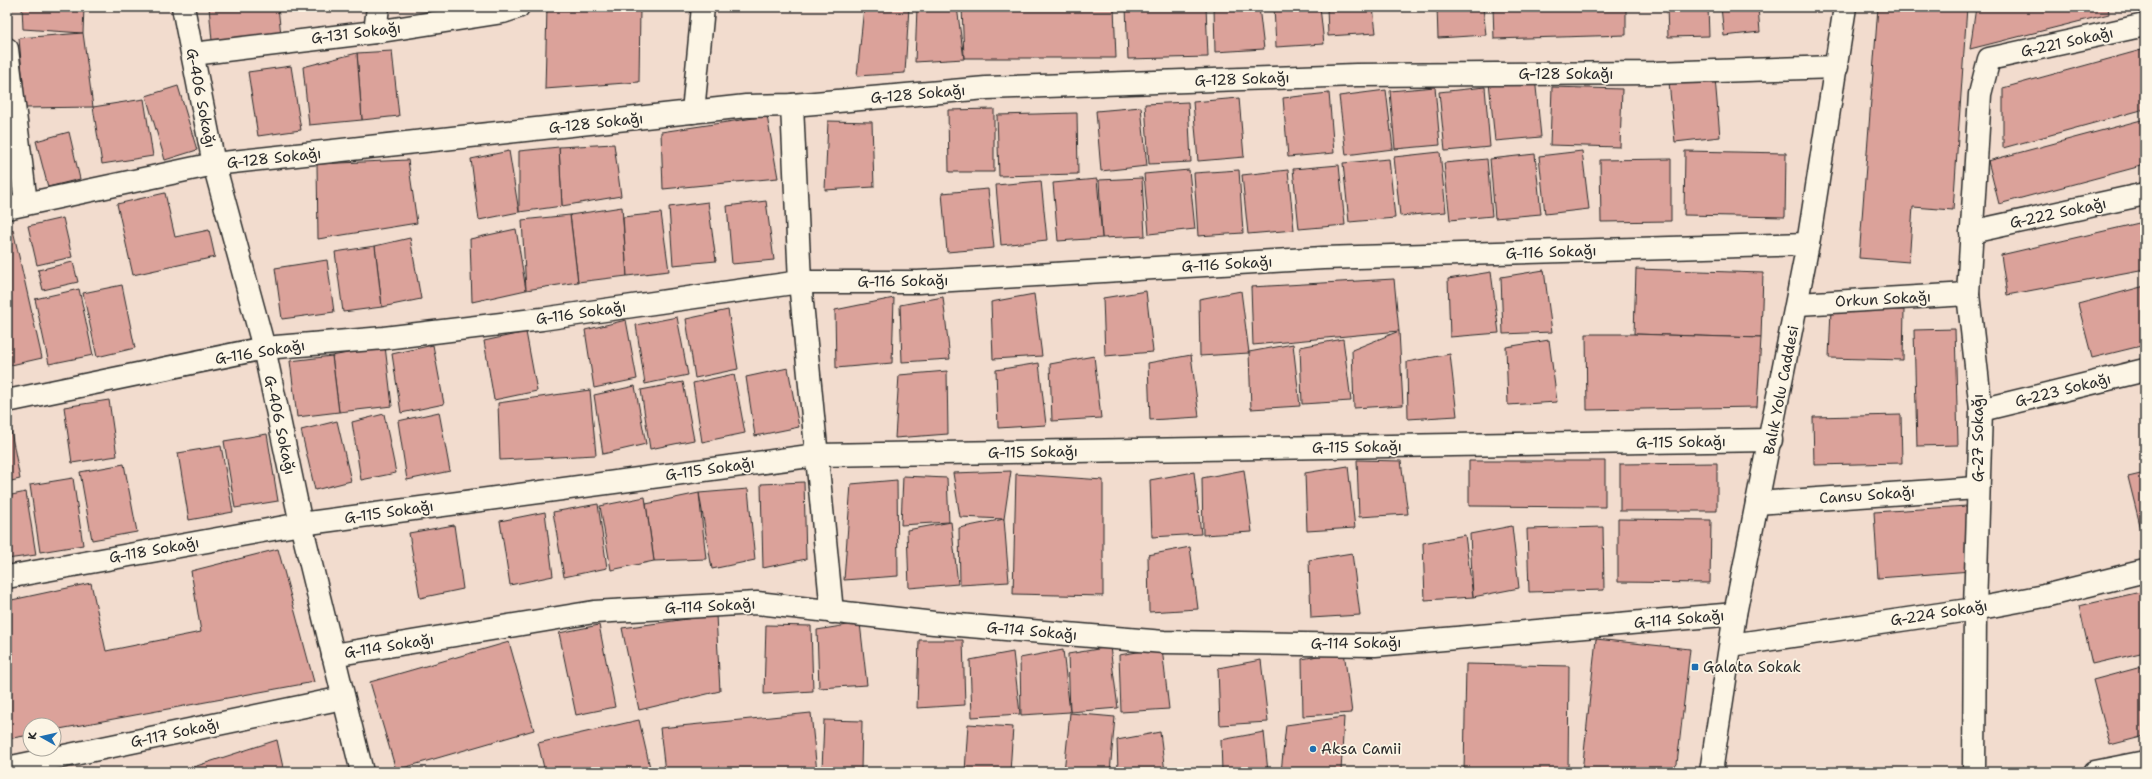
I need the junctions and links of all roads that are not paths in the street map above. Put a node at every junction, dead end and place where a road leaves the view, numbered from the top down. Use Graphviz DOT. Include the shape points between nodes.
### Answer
graph roads {
  1 [pos="183,7"];
  2 [pos="378,7"];
  3 [pos="518,7"];
  4 [pos="703,7"];
  5 [pos="1845,7"];
  6 [pos="2145,25"];
  7 [pos="375,32"];
  8 [pos="7,49"];
  9 [pos="193,54"];
  10 [pos="1989,59"];
  11 [pos="1837,67"];
  12 [pos="792,105"];
  13 [pos="693,112"];
  14 [pos="214,164"];
  15 [pos="2145,194"];
  16 [pos="16,206"];
  17 [pos="1971,232"];
  18 [pos="1808,244"];
  19 [pos="800,282"];
  20 [pos="1968,294"];
  21 [pos="1798,304"];
  22 [pos="264,348"];
  23 [pos="2145,370"];
  24 [pos="7,401"];
  25 [pos="1980,410"];
  26 [pos="1771,440"];
  27 [pos="817,455"];
  28 [pos="1977,488"];
  29 [pos="1758,503"];
  30 [pos="301,524"];
  31 [pos="2145,571"];
  32 [pos="7,577"];
  33 [pos="1975,608"];
  34 [pos="832,612"];
  35 [pos="1735,614"];
  36 [pos="1731,645"];
  37 [pos="333,655"];
  38 [pos="343,698"];
  39 [pos="2145,762"];
  40 [pos="7,768"];
  41 [pos="362,772"];
  42 [pos="1711,772"];
  43 [pos="1974,772"];
  44 [pos="2095,772"];
  1 -- 9 [label="street, G-406 Sokağı"];
  2 -- 7 [label="street"];
  3 -- 7 [label="street, G-131 Sokağı" via="503,12"];
  4 -- 13 [label="street"];
  5 -- 11 [label="street, Balık Yolu Caddesi"];
  6 -- 10 [label="street, G-221 Sokağı"];
  7 -- 9 [label="street, G-131 Sokağı"];
  8 -- 16 [label="street"];
  9 -- 14 [label="street, G-406 Sokağı"];
  10 -- 17 [label="street, G-27 Sokağı" via="1980,94"];
  11 -- 12 [label="street, G-128 Sokağı" via="1654,73 1356,75 1009,87"];
  11 -- 18 [label="street, Balık Yolu Caddesi"];
  12 -- 13 [label="street, G-128 Sokağı" via="746,106"];
  12 -- 19 [label="street"];
  13 -- 14 [label="street, G-128 Sokağı"];
  14 -- 16 [label="street, G-128 Sokağı"];
  14 -- 22 [label="street, G-406 Sokağı"];
  15 -- 17 [label="street, G-222 Sokağı"];
  17 -- 20 [label="street, G-27 Sokağı"];
  18 -- 19 [label="street, G-116 Sokağı" via="1323,258 918,282"];
  18 -- 21 [label="street, Balık Yolu Caddesi"];
  19 -- 22 [label="street, G-116 Sokağı" via="527,321 384,338"];
  19 -- 27 [label="street"];
  20 -- 21 [label="street, Orkun Sokağı"];
  20 -- 25 [label="street, G-27 Sokağı"];
  21 -- 26 [label="street, Balık Yolu Caddesi"];
  22 -- 24 [label="street, G-116 Sokağı"];
  22 -- 30 [label="street, G-406 Sokağı"];
  23 -- 25 [label="street, G-223 Sokağı"];
  25 -- 28 [label="street, G-27 Sokağı"];
  26 -- 27 [label="street, G-115 Sokağı"];
  26 -- 29 [label="street, Balık Yolu Caddesi"];
  27 -- 30 [label="street, G-115 Sokağı"];
  27 -- 34 [label="street"];
  28 -- 29 [label="street, Cansu Sokağı"];
  28 -- 33 [label="street, G-27 Sokağı"];
  29 -- 35 [label="street, Balık Yolu Caddesi"];
  30 -- 32 [label="street, G-118 Sokağı"];
  30 -- 37 [label="street, G-406 Sokağı"];
  31 -- 33 [label="street, G-224 Sokağı" via="2044,596"];
  33 -- 36 [label="street, G-224 Sokağı"];
  33 -- 43 [label="street, G-27 Sokağı"];
  34 -- 35 [label="street, G-114 Sokağı" via="1164,642 1375,645"];
  34 -- 37 [label="street, G-114 Sokağı" via="757,603 594,612"];
  35 -- 36 [label="street, Balık Yolu Caddesi"];
  36 -- 42 [label="street, Balık Yolu Caddesi"];
  37 -- 38 [label="street, G-406 Sokağı"];
  38 -- 40 [label="street, G-117 Sokağı"];
  38 -- 41 [label="street, G-406 Sokağı"];
  39 -- 44 [label="street"];
}
